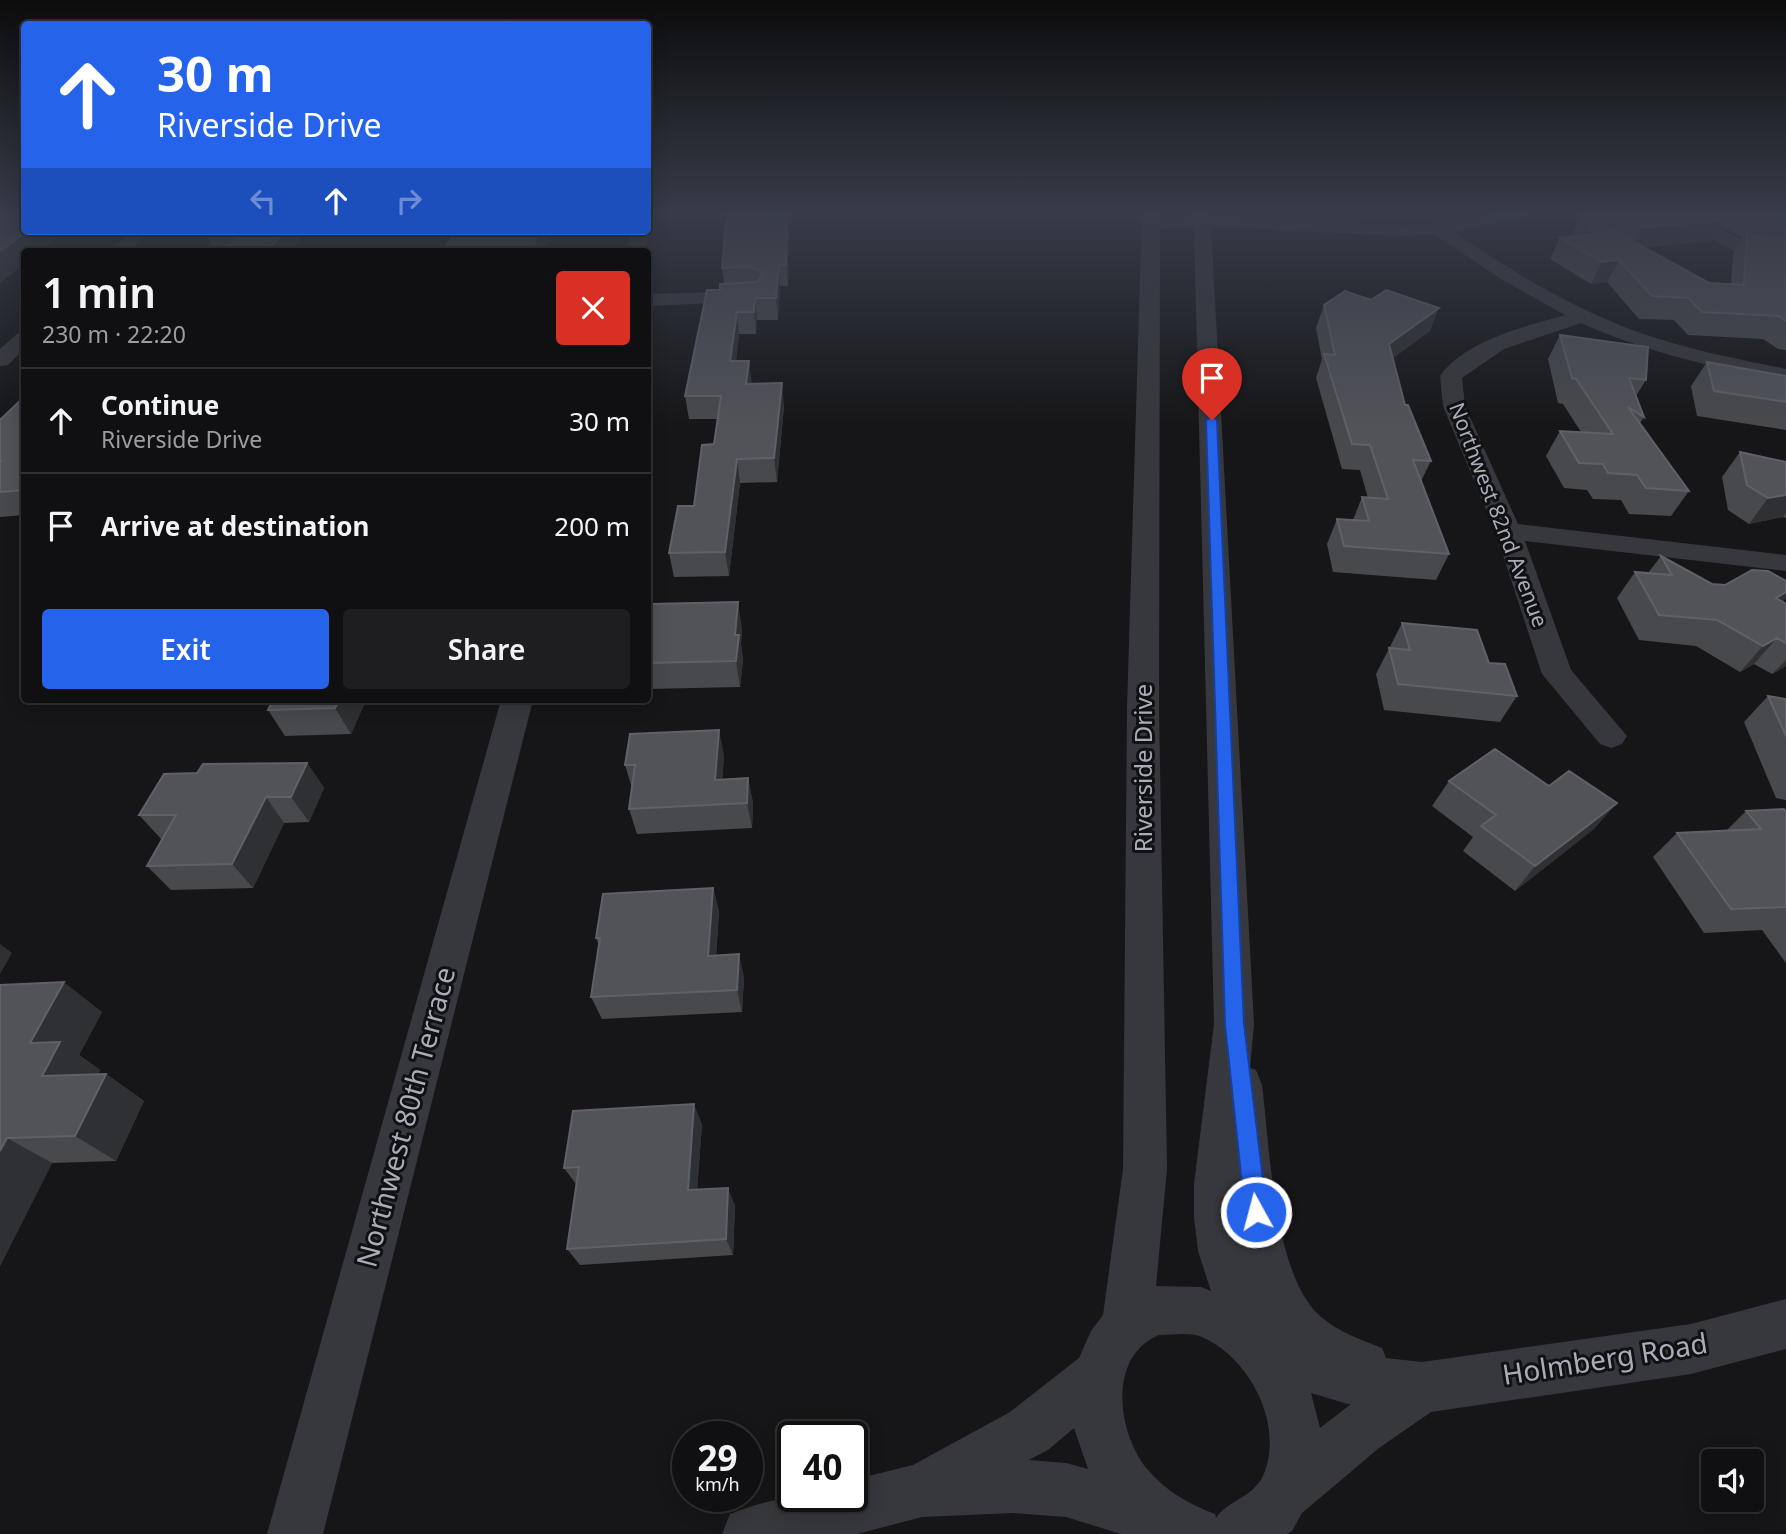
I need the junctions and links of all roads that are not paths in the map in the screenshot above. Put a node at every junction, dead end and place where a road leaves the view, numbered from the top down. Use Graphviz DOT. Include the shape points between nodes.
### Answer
graph roads {
  1 [pos="1150,284"];
  2 [pos="1205,284"];
  3 [pos="1524,284"];
  4 [pos="752,297"];
  5 [pos="651,300"];
  6 [pos="1583,316"];
  7 [pos="21,341"];
  8 [pos="0,360"];
  9 [pos="1786,376"];
  10 [pos="1508,531"];
  11 [pos="1786,563"];
  12 [pos="516,703"];
  13 [pos="1611,736"];
  14 [pos="1234,1024"];
  15 [pos="1128,1324"];
  16 [pos="1786,1324"];
  17 [pos="1257,1346"];
  18 [pos="1099,1375"];
  19 [pos="1422,1388"];
  20 [pos="922,1490"];
  21 [pos="1286,1492"];
  22 [pos="1177,1526"];
  23 [pos="295,1534"];
  24 [pos="750,1534"];
  25 [pos="1237,1534"];
  1 -- 15 [label="street, Riverside Drive" via="1143,708 1145,1169"];
  2 -- 14 [label="street"];
  3 -- 6 [label="street"];
  4 -- 5 [label="street"];
  6 -- 9 [label="street" via="1683,353"];
  6 -- 10 [label="street, Northwest 82nd Avenue" via="1504,339 1470,358 1451,376 1454,406"];
  7 -- 8 [label="street"];
  10 -- 11 [label="street"];
  10 -- 13 [label="street, Northwest 82nd Avenue" via="1557,674"];
  12 -- 23 [label="street, Northwest 80th Terrace"];
  14 -- 17 [label="street" via="1217,1217 1223,1251"];
  14 -- 19 [label="street" via="1261,1252 1283,1309 1296,1328 1334,1353"];
  15 -- 17 [label="street" via="1149,1312 1175,1307 1201,1310 1228,1321"];
  15 -- 18 [label="street" via="1105,1355"];
  16 -- 19 [label="street, Holmberg Road" via="1691,1349"];
  17 -- 19 [label="street, Holmberg Road" via="1348,1378"];
  17 -- 21 [label="street" via="1291,1405 1296,1436"];
  18 -- 20 [label="street" via="1029,1431"];
  18 -- 22 [label="street" via="1096,1405 1115,1468 1134,1496"];
  19 -- 21 [label="street, Holmberg Road" via="1360,1429"];
  20 -- 22 [label="street" via="1013,1486 1066,1490"];
  20 -- 24 [label="street"];
  21 -- 25 [label="street" via="1273,1512"];
}
